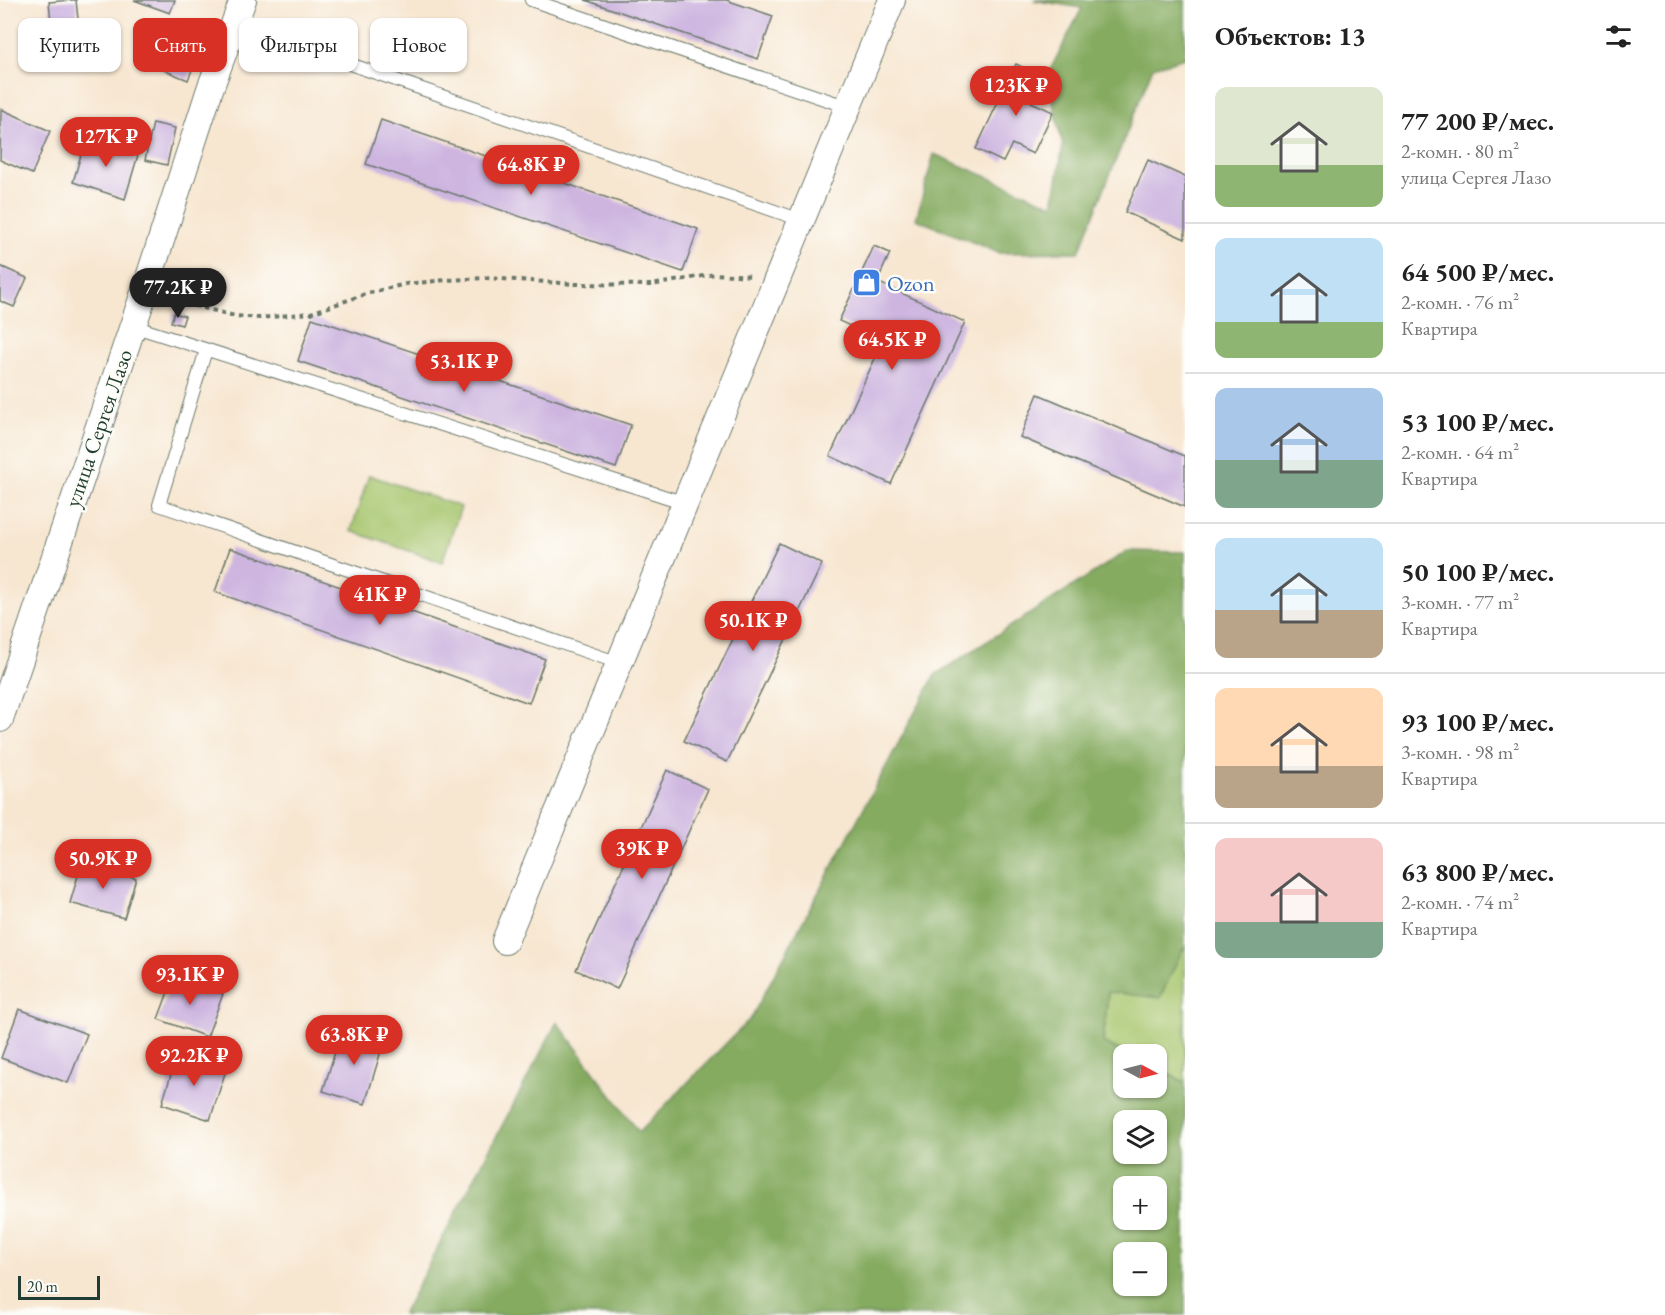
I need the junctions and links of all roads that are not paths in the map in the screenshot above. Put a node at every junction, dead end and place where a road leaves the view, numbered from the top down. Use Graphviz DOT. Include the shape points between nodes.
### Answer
graph roads {
  1 [pos="243,0"];
  2 [pos="531,0"];
  3 [pos="892,0"];
  4 [pos="234,24"];
  5 [pos="848,107"];
  6 [pos="801,220"];
  7 [pos="133,326"];
  8 [pos="206,350"];
  9 [pos="685,503"];
  10 [pos="619,663"];
  11 [pos="0,719"];
  12 [pos="505,941"];
  1 -- 4 [label="street, улица Сергея Лазо"];
  2 -- 5 [label="lane"];
  3 -- 5 [label="street"];
  4 -- 6 [label="lane"];
  4 -- 7 [label="street, улица Сергея Лазо"];
  5 -- 6 [label="street"];
  6 -- 9 [label="street"];
  7 -- 8 [label="lane"];
  7 -- 11 [label="street, улица Сергея Лазо"];
  8 -- 9 [label="lane"];
  8 -- 10 [label="lane" via="159,505"];
  9 -- 10 [label="street"];
  10 -- 12 [label="street"];
}
